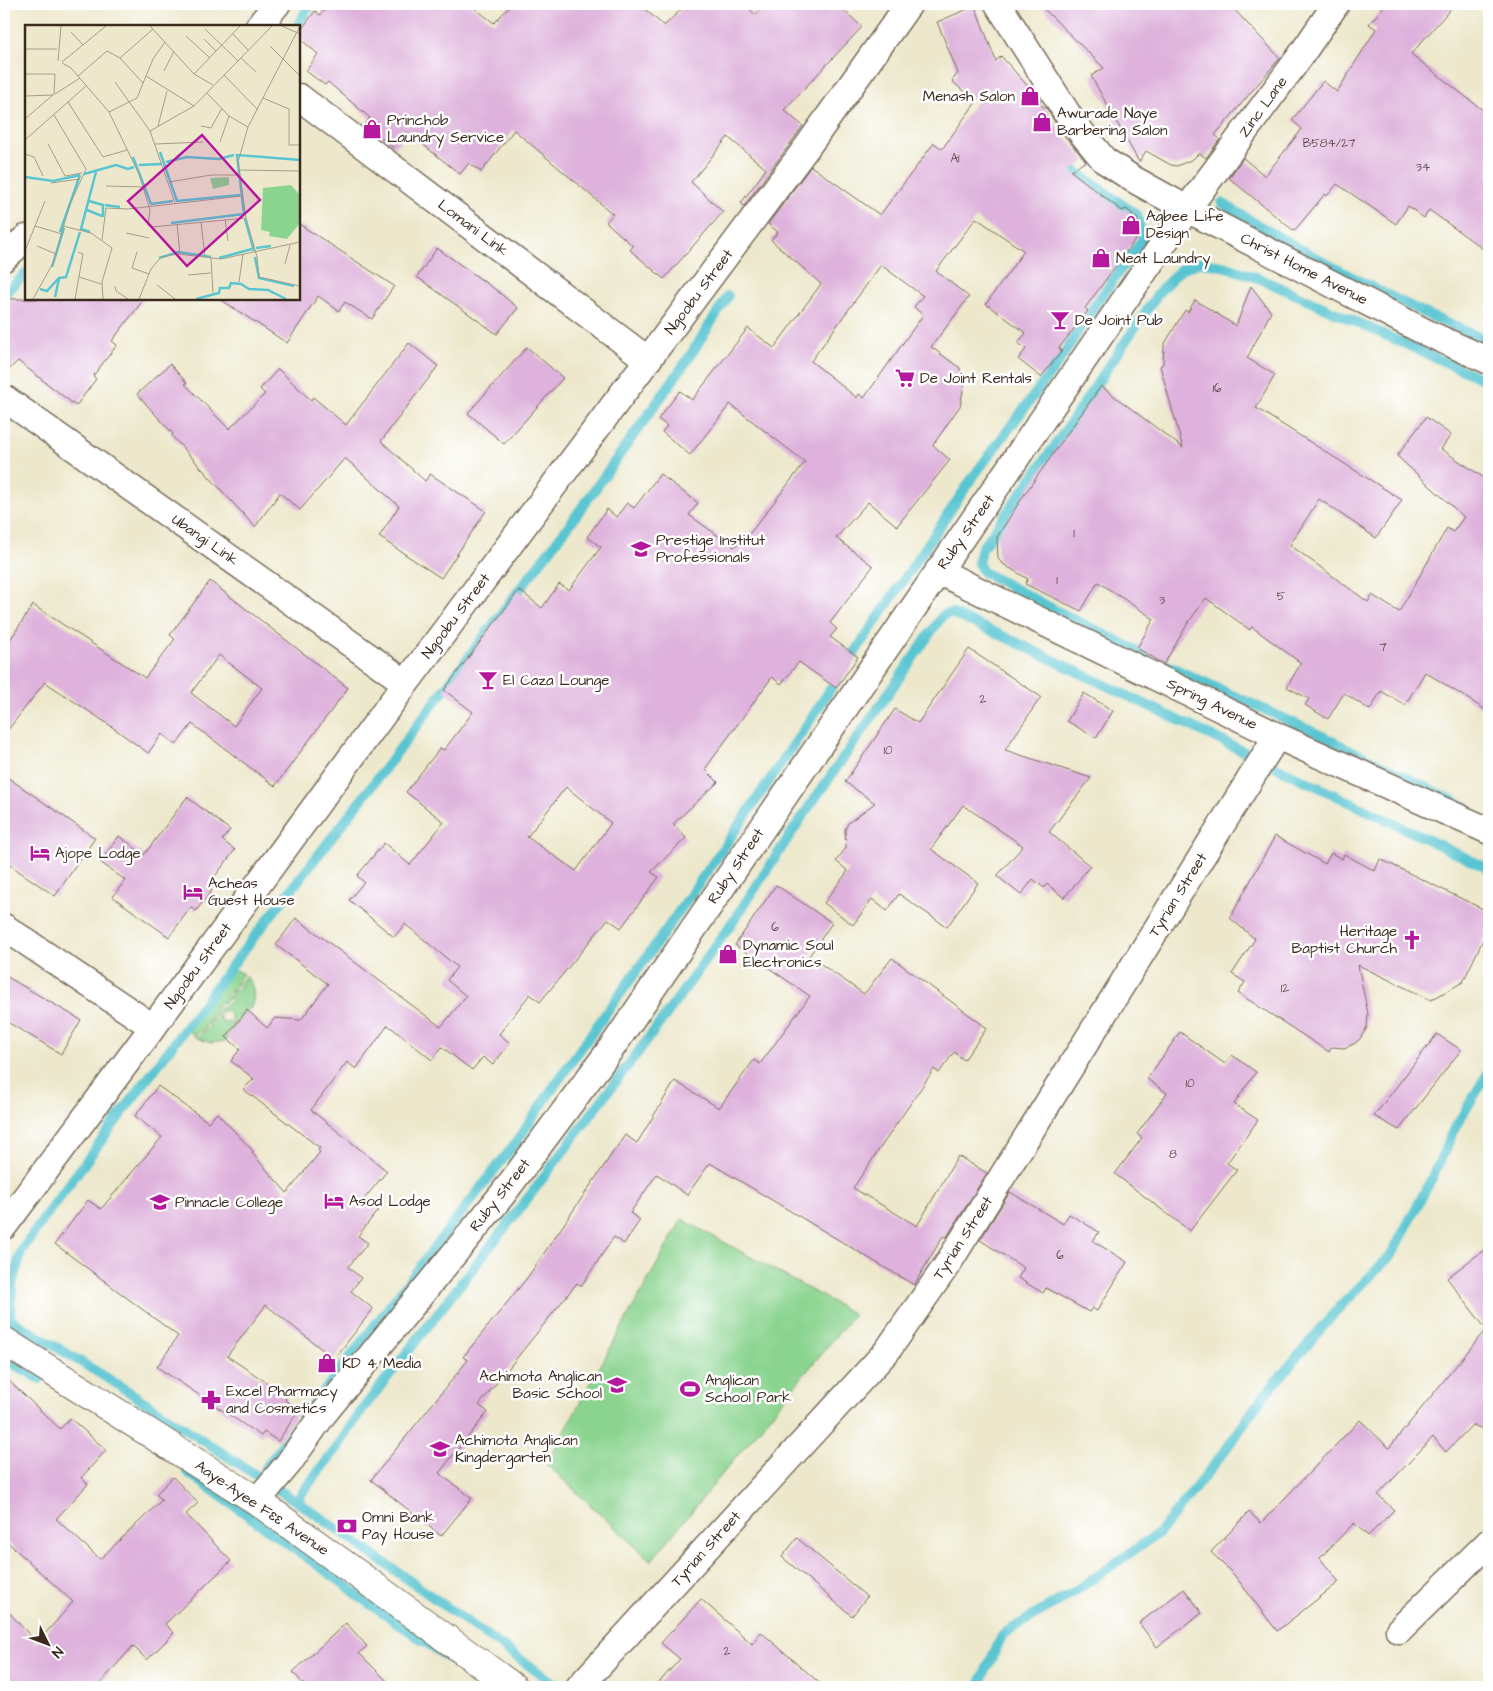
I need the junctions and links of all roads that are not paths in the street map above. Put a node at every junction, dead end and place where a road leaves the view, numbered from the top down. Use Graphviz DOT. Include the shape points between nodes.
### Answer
graph roads {
  1 [pos="277,4"];
  2 [pos="908,4"];
  3 [pos="998,4"];
  4 [pos="1336,4"];
  5 [pos="260,25"];
  6 [pos="300,98"];
  7 [pos="1187,209"];
  8 [pos="25,239"];
  9 [pos="4,258"];
  10 [pos="648,360"];
  11 [pos="1489,361"];
  12 [pos="4,398"];
  13 [pos="938,572"];
  14 [pos="406,683"];
  15 [pos="1277,736"];
  16 [pos="1489,830"];
  17 [pos="4,927"];
  18 [pos="153,1027"];
  19 [pos="4,1226"];
  20 [pos="4,1341"];
  21 [pos="257,1501"];
  22 [pos="1489,1542"];
  23 [pos="1399,1630"];
  24 [pos="513,1687"];
  25 [pos="580,1687"];
  1 -- 5 [label="street"];
  2 -- 10 [label="street, Ngoobu Street" via="807,147"];
  3 -- 7 [label="street, Christ Home Avenue" via="1072,121 1104,160"];
  4 -- 7 [label="street, Zinc Lane"];
  6 -- 10 [label="street, Lomani Link"];
  7 -- 11 [label="street, Christ Home Avenue" via="1425,332"];
  7 -- 13 [label="street, Ruby Street"];
  8 -- 9 [label="street"];
  10 -- 14 [label="street, Ngoobu Street"];
  12 -- 14 [label="street, Ubangi Link"];
  13 -- 15 [label="street, Spring Avenue"];
  13 -- 21 [label="street, Ruby Street" via="613,1046 502,1195 324,1413"];
  14 -- 18 [label="street, Ngoobu Street"];
  15 -- 16 [label="street, Spring Avenue"];
  15 -- 25 [label="street, Tyrian Street" via="947,1266 887,1351"];
  17 -- 18 [label="street"];
  18 -- 19 [label="street, Ngoobu Street"];
  20 -- 21 [label="street, Aaye-Ayee Fɛɛ Avenue"];
  21 -- 24 [label="street, Aaye-Ayee Fɛɛ Avenue"];
  22 -- 23 [label="street"];
}
